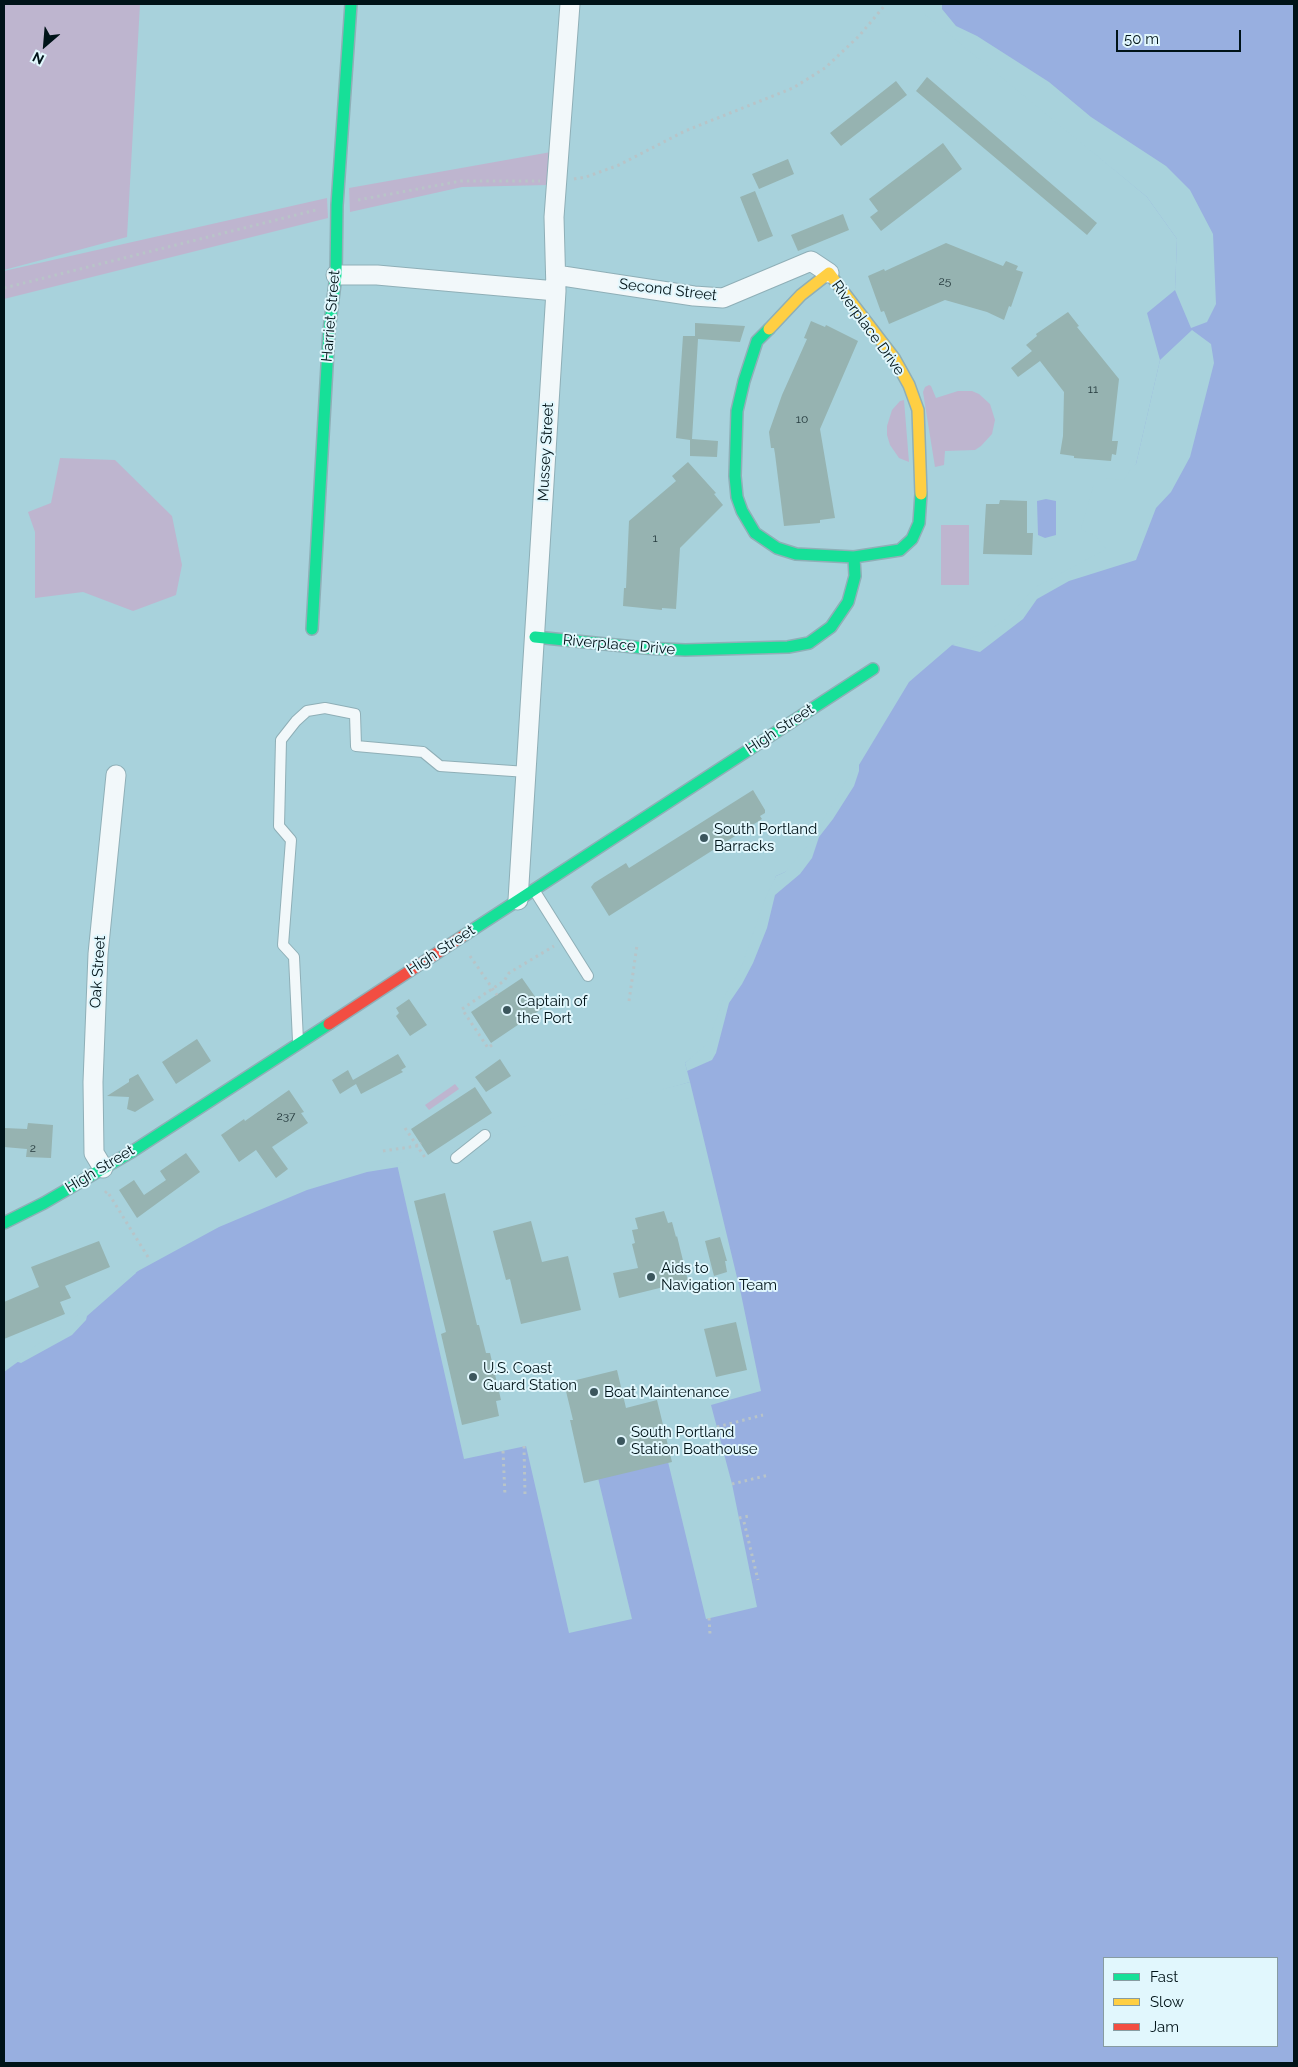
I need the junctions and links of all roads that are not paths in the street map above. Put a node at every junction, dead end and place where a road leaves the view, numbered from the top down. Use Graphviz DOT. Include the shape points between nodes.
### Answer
graph roads {
  1 [pos="351,4"];
  2 [pos="570,4"];
  3 [pos="829,273"];
  4 [pos="336,275"];
  5 [pos="556,283"];
  6 [pos="854,557"];
  7 [pos="312,628"];
  8 [pos="535,637"];
  9 [pos="873,669"];
  10 [pos="527,772"];
  11 [pos="116,775"];
  12 [pos="526,895"];
  13 [pos="588,976"];
  14 [pos="298,1042"];
  15 [pos="486,1135"];
  16 [pos="456,1158"];
  17 [pos="103,1168"];
  18 [pos="4,1222"];
  1 -- 4 [label="street, Harriet Street" via="337,205"];
  2 -- 5 [label="street, Mussey Street" via="554,217"];
  3 -- 5 [label="street, Second Street" via="811,261 723,298"];
  3 -- 6 [label="street, Riverplace Drive" via="894,358 909,385 918,410 921,439 919,523 912,539 900,550"];
  3 -- 6 [label="street, Riverplace Drive" via="801,295 757,341 737,411 735,476 742,511 755,533 777,548 796,554"];
  4 -- 5 [label="street, Second Street"];
  4 -- 7 [label="street, Harriet Street" via="328,350"];
  5 -- 8 [label="street, Mussey Street"];
  6 -- 8 [label="street, Riverplace Drive" via="855,576 848,602 831,627 809,643 788,647 685,650"];
  8 -- 10 [label="street, Mussey Street"];
  9 -- 12 [label="street, High Street"];
  10 -- 12 [label="street, Mussey Street"];
  10 -- 14 [label="lane" via="440,766 424,752 356,746 355,714 325,708 307,711 296,721 281,740 279,826 291,840 283,945 294,956"];
  11 -- 17 [label="street, Oak Street" via="98,954 92,1082 94,1154"];
  12 -- 13 [label="lane"];
  12 -- 14 [label="street, High Street"];
  14 -- 17 [label="street, High Street"];
  15 -- 16 [label="lane"];
  17 -- 18 [label="street, High Street"];
}
